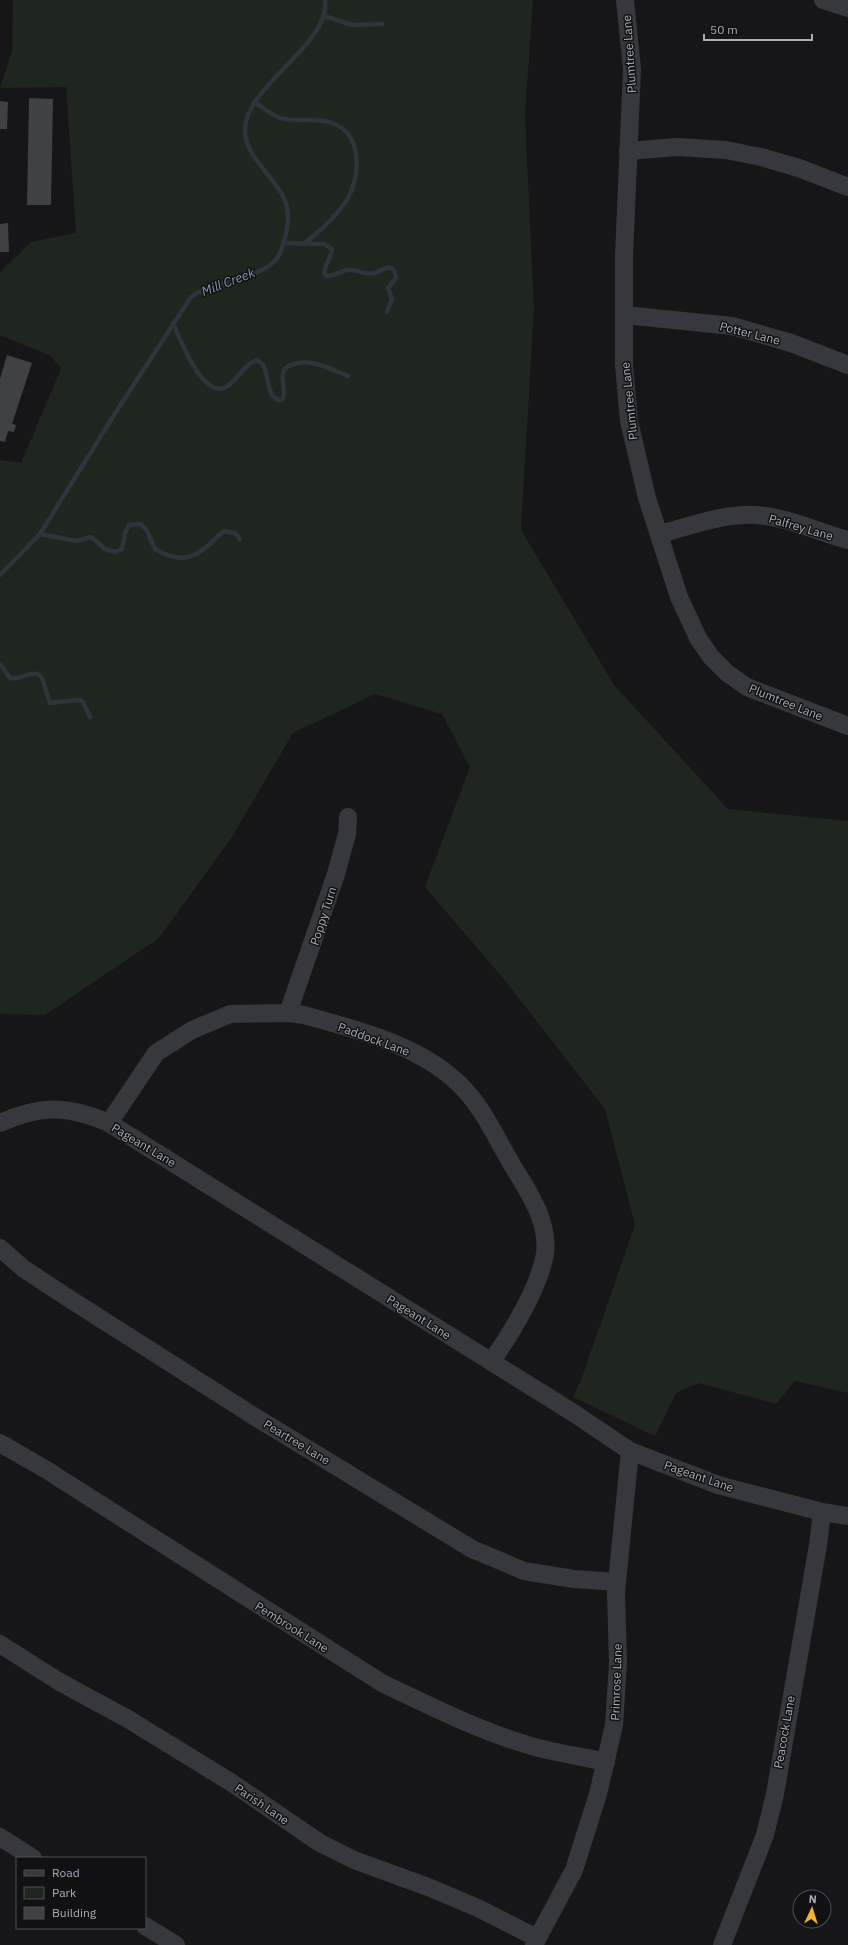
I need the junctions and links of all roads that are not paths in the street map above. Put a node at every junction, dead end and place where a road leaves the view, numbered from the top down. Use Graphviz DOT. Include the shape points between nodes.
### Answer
graph roads {
  1 [pos="625,0"];
  2 [pos="823,0"];
  3 [pos="848,8"];
  4 [pos="628,151"];
  5 [pos="848,187"];
  6 [pos="625,315"];
  7 [pos="848,365"];
  8 [pos="660,534"];
  9 [pos="848,540"];
  10 [pos="848,726"];
  11 [pos="348,817"];
  12 [pos="288,1013"];
  13 [pos="0,1123"];
  14 [pos="109,1123"];
  15 [pos="0,1248"];
  16 [pos="491,1362"];
  17 [pos="0,1443"];
  18 [pos="630,1451"];
  19 [pos="822,1512"];
  20 [pos="848,1516"];
  21 [pos="617,1582"];
  22 [pos="0,1644"];
  23 [pos="606,1762"];
  24 [pos="0,1837"];
  25 [pos="31,1857"];
  26 [pos="146,1927"];
  27 [pos="535,1942"];
  28 [pos="176,1945"];
  29 [pos="722,1945"];
  1 -- 4 [label="street, Plumtree Lane" via="632,69"];
  2 -- 3 [label="street"];
  4 -- 5 [label="street" via="677,147 726,150 800,168"];
  4 -- 6 [label="street, Plumtree Lane" via="624,256"];
  6 -- 7 [label="street, Potter Lane" via="732,326 792,343"];
  6 -- 8 [label="street, Plumtree Lane" via="624,365 629,421 647,498"];
  8 -- 9 [label="street, Palfrey Lane" via="745,515 781,519"];
  8 -- 10 [label="street, Plumtree Lane" via="678,597 698,638 711,657 747,688"];
  11 -- 12 [label="street, Poppy Turn" via="347,834 336,874"];
  12 -- 14 [label="street, Paddock Lane" via="230,1014 192,1030 156,1053"];
  12 -- 16 [label="street, Paddock Lane" via="320,1020 397,1045 432,1064 464,1089 522,1181 544,1222 545,1254 532,1292"];
  13 -- 14 [label="street, Pageant Lane" via="34,1110 54,1110 94,1117"];
  14 -- 16 [label="street, Pageant Lane"];
  15 -- 21 [label="street, Peartree Lane" via="24,1269 65,1296 252,1415 472,1549 524,1571 574,1579"];
  16 -- 18 [label="street, Pageant Lane"];
  17 -- 23 [label="street, Pembrook Lane" via="382,1683 438,1710 509,1739 549,1751"];
  18 -- 19 [label="street, Pageant Lane" via="718,1485"];
  18 -- 21 [label="street, Primrose Lane"];
  19 -- 20 [label="street, Pageant Lane"];
  19 -- 29 [label="street, Peacock Lane" via="775,1794 765,1835"];
  21 -- 23 [label="street, Primrose Lane" via="617,1703"];
  22 -- 27 [label="street, Parish Lane" via="232,1783 320,1843 354,1860 478,1908"];
  23 -- 27 [label="street, Primrose Lane" via="574,1870"];
  24 -- 25 [label="street"];
  26 -- 28 [label="street"];
}
